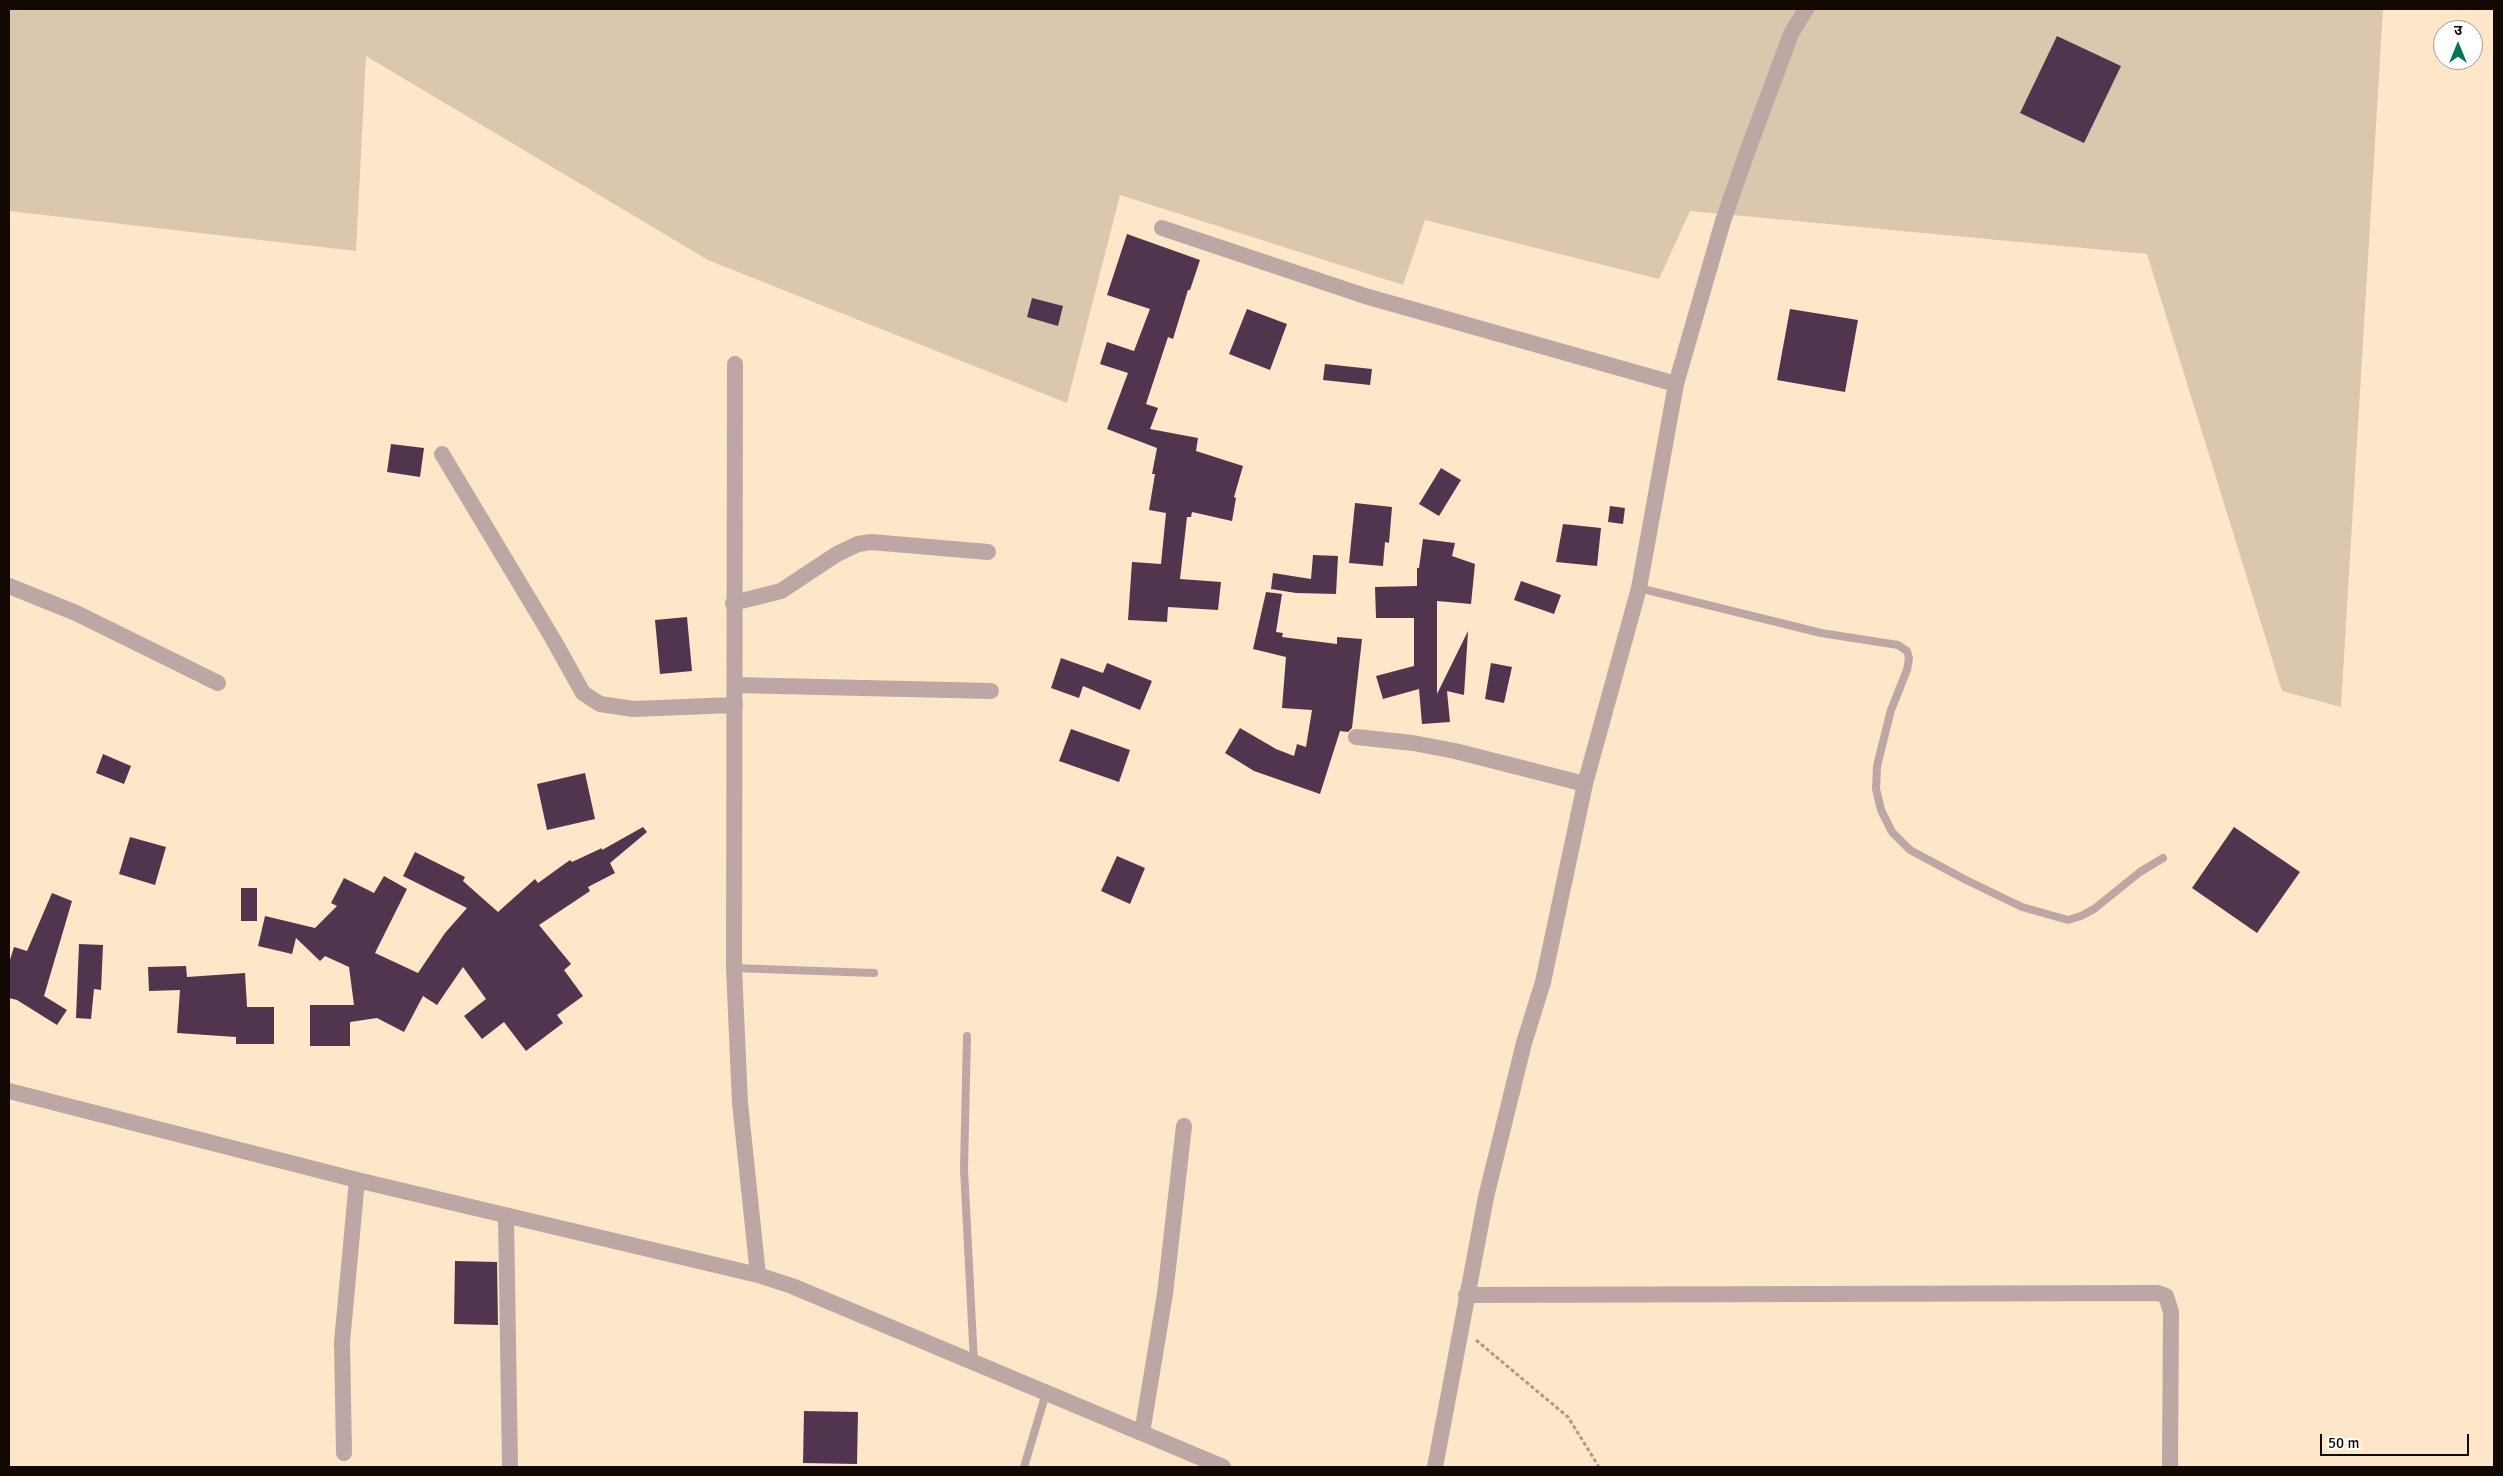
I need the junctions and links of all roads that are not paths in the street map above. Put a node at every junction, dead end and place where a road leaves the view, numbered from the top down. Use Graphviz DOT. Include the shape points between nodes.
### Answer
graph roads {
  1 [pos="1806,9"];
  2 [pos="1162,228"];
  3 [pos="735,364"];
  4 [pos="1676,384"];
  5 [pos="442,454"];
  6 [pos="988,552"];
  7 [pos="9,586"];
  8 [pos="1639,588"];
  9 [pos="733,603"];
  10 [pos="218,683"];
  11 [pos="735,685"];
  12 [pos="991,691"];
  13 [pos="735,705"];
  14 [pos="1356,737"];
  15 [pos="1585,784"];
  16 [pos="2163,858"];
  17 [pos="734,968"];
  18 [pos="874,973"];
  19 [pos="967,1036"];
  20 [pos="9,1091"];
  21 [pos="1184,1126"];
  22 [pos="357,1180"];
  23 [pos="506,1216"];
  24 [pos="758,1275"];
  25 [pos="1466,1295"];
  26 [pos="974,1364"];
  27 [pos="1046,1394"];
  28 [pos="1142,1433"];
  29 [pos="344,1453"];
  30 [pos="510,1467"];
  31 [pos="1024,1467"];
  32 [pos="1223,1467"];
  33 [pos="1435,1467"];
  34 [pos="2170,1467"];
  1 -- 4 [label="street" via="1791,34 1723,221"];
  2 -- 4 [label="street" via="1364,296"];
  3 -- 9 [label="street"];
  4 -- 8 [label="street"];
  5 -- 13 [label="street" via="583,692 600,704 632,709"];
  6 -- 9 [label="street" via="864,543 837,554 781,591"];
  7 -- 10 [label="street" via="76,613"];
  8 -- 15 [label="street"];
  8 -- 16 [label="lane" via="1821,633 1898,645 1907,651 1907,670 1891,710 1877,766 1876,789 1880,810 1892,832 1910,850 1966,880 2022,908 2068,920 2094,909"];
  9 -- 11 [label="street"];
  11 -- 12 [label="street"];
  11 -- 13 [label="street"];
  13 -- 17 [label="street"];
  14 -- 15 [label="street" via="1455,751"];
  15 -- 25 [label="street" via="1543,982 1524,1043 1486,1197"];
  17 -- 18 [label="lane"];
  17 -- 24 [label="street" via="740,1103"];
  19 -- 26 [label="lane" via="964,1169"];
  20 -- 22 [label="street"];
  21 -- 28 [label="street" via="1165,1294"];
  22 -- 23 [label="street"];
  22 -- 29 [label="street" via="342,1342"];
  23 -- 24 [label="street"];
  23 -- 30 [label="street"];
  24 -- 26 [label="street" via="792,1286"];
  25 -- 33 [label="street"];
  25 -- 34 [label="street" via="2158,1293 2166,1296 2171,1312"];
  26 -- 27 [label="street"];
  27 -- 28 [label="street"];
  27 -- 31 [label="lane"];
  28 -- 32 [label="street"];
}
